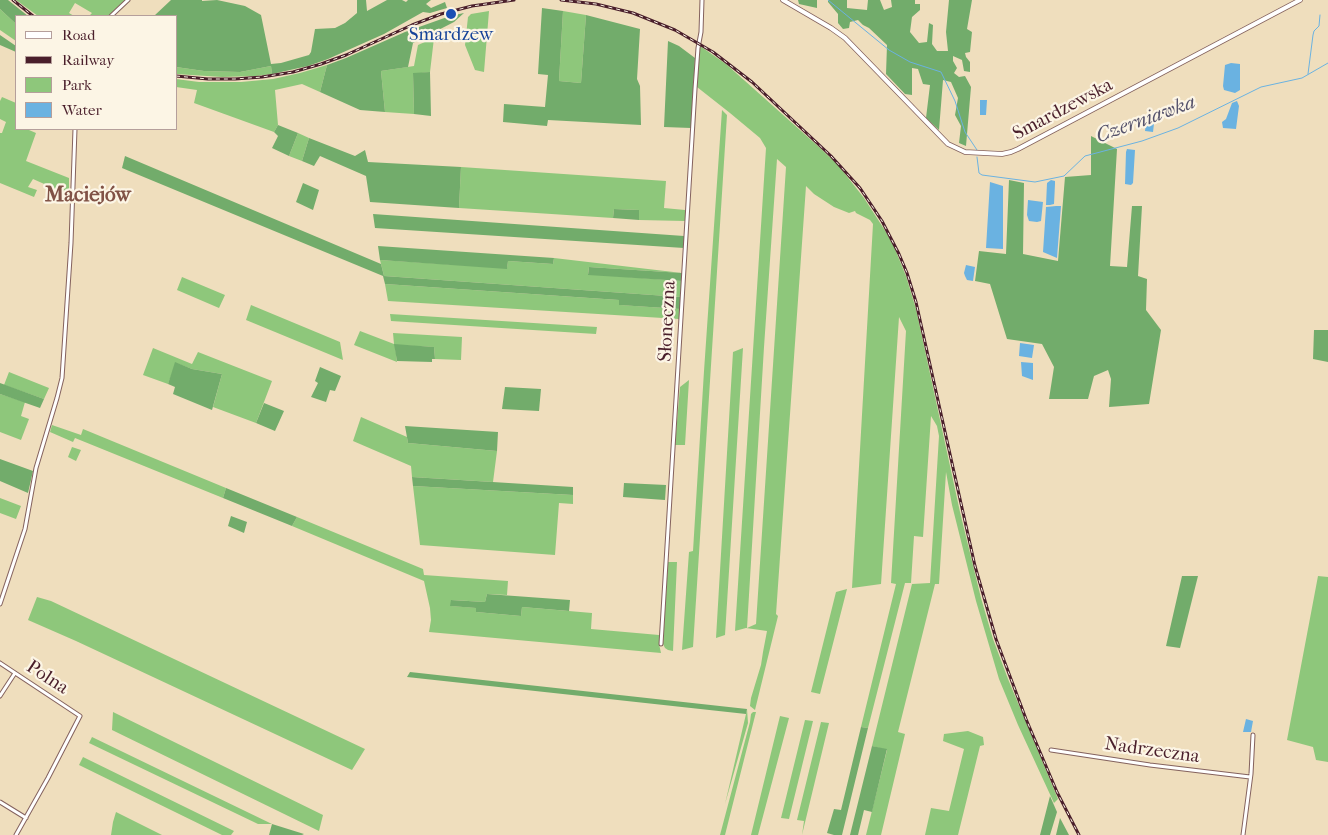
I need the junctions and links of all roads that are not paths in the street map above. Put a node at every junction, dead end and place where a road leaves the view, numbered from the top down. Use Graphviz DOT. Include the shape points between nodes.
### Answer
graph roads {
  1 [pos="128,0"];
  2 [pos="702,0"];
  3 [pos="783,0"];
  4 [pos="1300,0"];
  5 [pos="112,15"];
  6 [pos="75,130"];
  7 [pos="0,604"];
  8 [pos="661,644"];
  9 [pos="0,663"];
  10 [pos="15,673"];
  11 [pos="0,696"];
  12 [pos="1254,736"];
  13 [pos="1051,750"];
  14 [pos="1250,777"];
  15 [pos="0,802"];
  16 [pos="26,818"];
  17 [pos="16,835"];
  18 [pos="1243,835"];
  1 -- 5 [label="street"];
  2 -- 8 [label="street, Słoneczna"];
  3 -- 4 [label="street, Smardzewska" via="845,38 948,144 965,152 1002,154 1016,150"];
  6 -- 7 [label="street" via="62,378 36,468 26,528"];
  9 -- 10 [label="street, Polna"];
  10 -- 11 [label="street"];
  10 -- 16 [label="street, Polna" via="80,716"];
  12 -- 14 [label="street"];
  13 -- 14 [label="street, Nadrzeczna"];
  14 -- 18 [label="street"];
  15 -- 16 [label="street"];
  16 -- 17 [label="street"];
}
